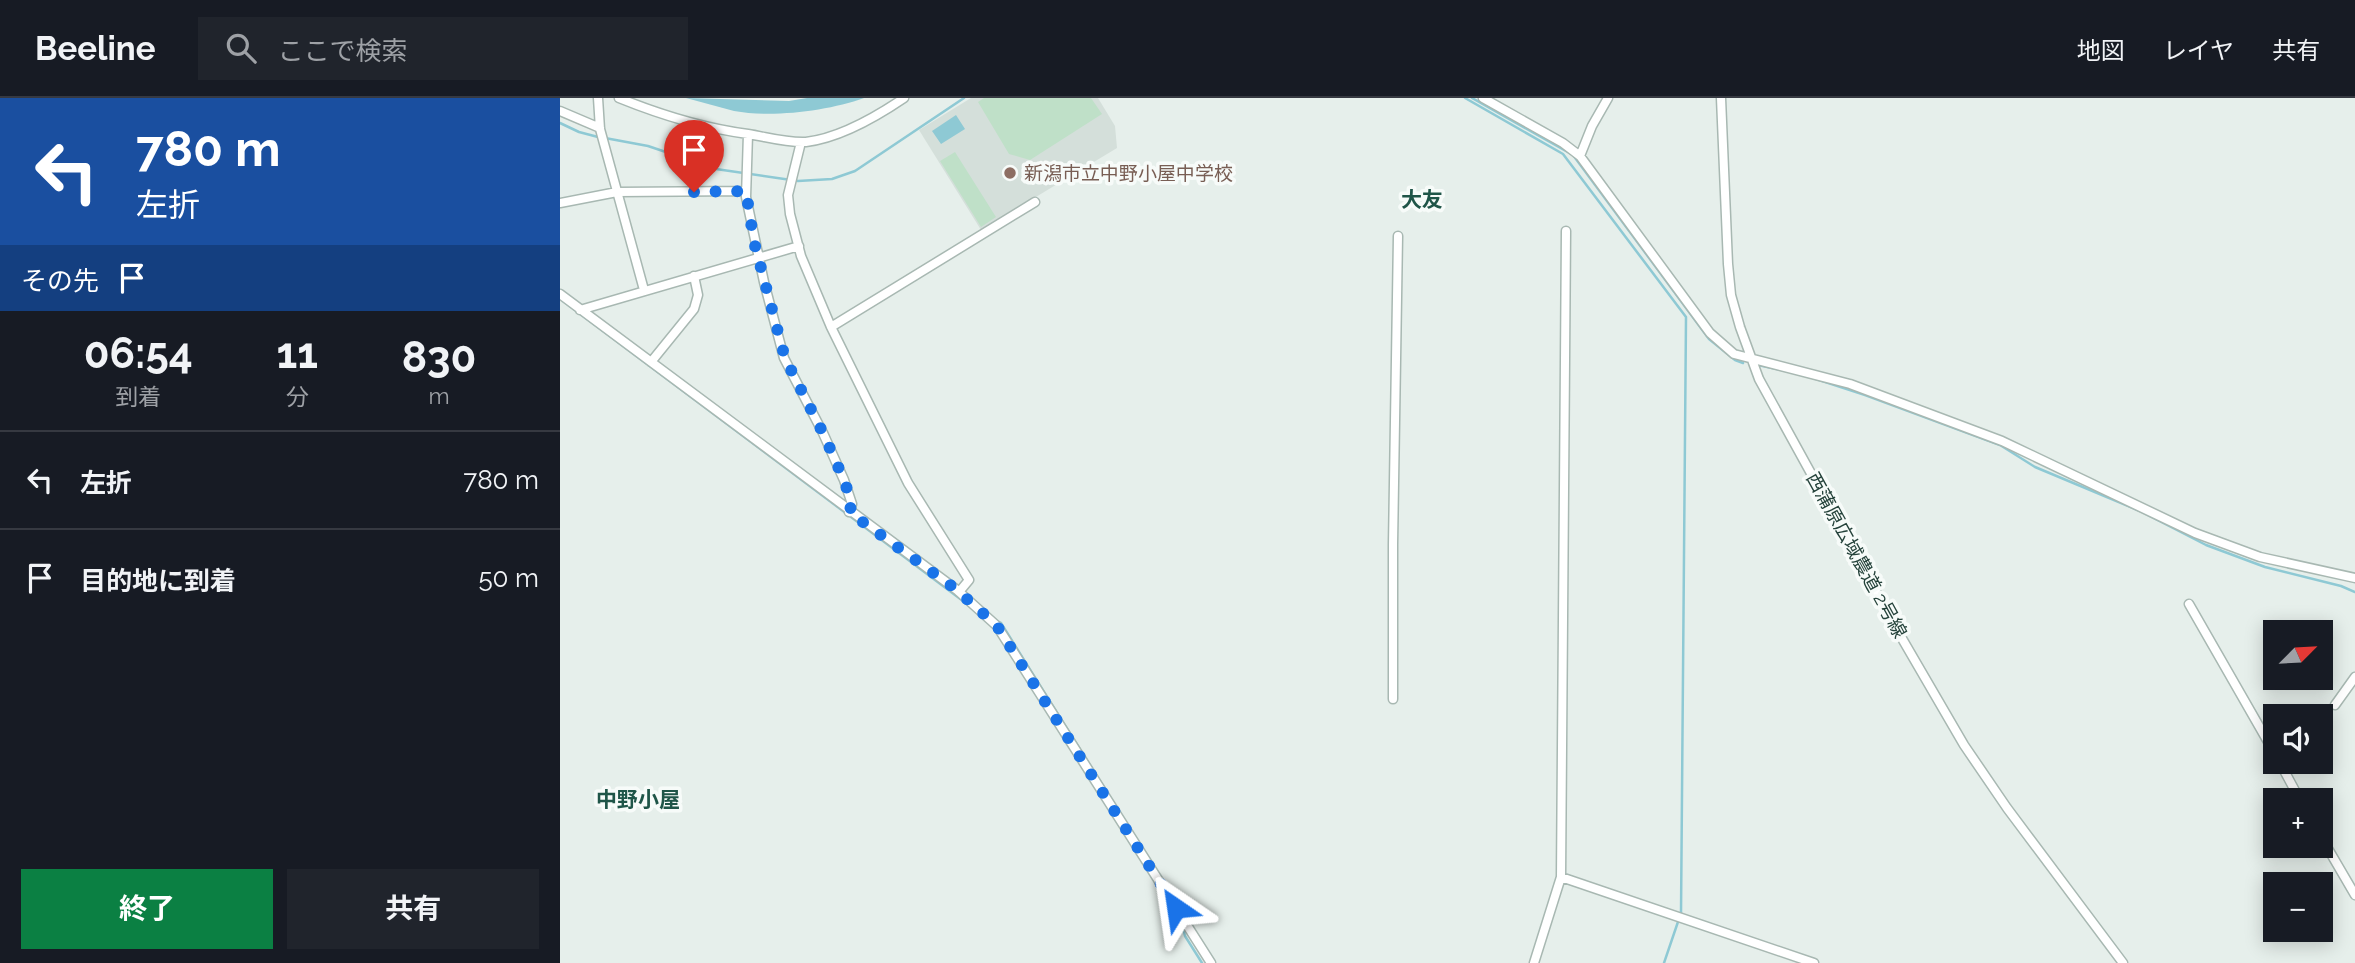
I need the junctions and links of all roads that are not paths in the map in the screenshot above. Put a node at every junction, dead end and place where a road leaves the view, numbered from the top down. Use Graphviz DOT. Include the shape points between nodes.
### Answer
graph roads {
  1 [pos="597,98"];
  2 [pos="618,98"];
  3 [pos="904,98"];
  4 [pos="1483,98"];
  5 [pos="1608,98"];
  6 [pos="1721,98"];
  7 [pos="560,111"];
  8 [pos="600,128"];
  9 [pos="748,134"];
  10 [pos="801,142"];
  11 [pos="1580,156"];
  12 [pos="746,191"];
  13 [pos="617,192"];
  14 [pos="1035,202"];
  15 [pos="560,203"];
  16 [pos="1566,231"];
  17 [pos="1398,236"];
  18 [pos="799,246"];
  19 [pos="757,258"];
  20 [pos="694,276"];
  21 [pos="644,290"];
  22 [pos="560,294"];
  23 [pos="580,310"];
  24 [pos="831,327"];
  25 [pos="1750,359"];
  26 [pos="651,362"];
  27 [pos="849,512"];
  28 [pos="2355,578"];
  29 [pos="959,592"];
  30 [pos="2189,604"];
  31 [pos="2355,677"];
  32 [pos="1393,699"];
  33 [pos="2335,705"];
  34 [pos="2263,733"];
  35 [pos="2333,857"];
  36 [pos="1562,877"];
  37 [pos="2355,895"];
  38 [pos="1211,963"];
  39 [pos="1534,963"];
  40 [pos="1814,963"];
  41 [pos="2123,963"];
  1 -- 8 [label="street"];
  2 -- 9 [label="street" via="682,122"];
  3 -- 10 [label="street" via="831,137"];
  4 -- 11 [label="street"];
  5 -- 11 [label="street"];
  6 -- 25 [label="street, 西蒲原広域農道 2号線" via="1729,274"];
  7 -- 8 [label="street"];
  8 -- 13 [label="street"];
  9 -- 10 [label="street"];
  9 -- 12 [label="street"];
  10 -- 18 [label="street" via="788,195"];
  11 -- 25 [label="street" via="1710,333 1734,354"];
  12 -- 13 [label="street"];
  12 -- 19 [label="street"];
  13 -- 15 [label="street"];
  13 -- 21 [label="street"];
  14 -- 24 [label="street"];
  16 -- 36 [label="street"];
  17 -- 32 [label="street"];
  18 -- 19 [label="street"];
  18 -- 24 [label="street"];
  19 -- 20 [label="street"];
  19 -- 27 [label="street" via="785,358 844,480 852,504"];
  20 -- 21 [label="street"];
  20 -- 26 [label="street" via="698,295 694,309"];
  21 -- 23 [label="street"];
  22 -- 23 [label="street"];
  23 -- 26 [label="street"];
  24 -- 29 [label="street" via="908,483 969,580"];
  25 -- 28 [label="street" via="1850,384 2002,441 2195,533 2260,557"];
  25 -- 41 [label="street, 西蒲原広域農道 2号線" via="1964,746"];
  26 -- 27 [label="street"];
  27 -- 29 [label="street"];
  29 -- 38 [label="street" via="997,626"];
  30 -- 34 [label="street"];
  31 -- 33 [label="street"];
  35 -- 37 [label="street"];
  36 -- 39 [label="street"];
  36 -- 40 [label="street"];
}
